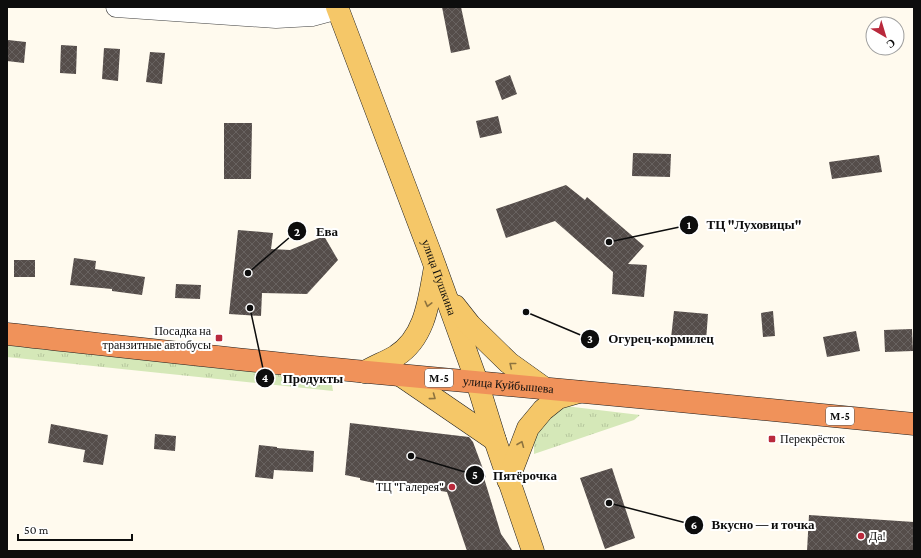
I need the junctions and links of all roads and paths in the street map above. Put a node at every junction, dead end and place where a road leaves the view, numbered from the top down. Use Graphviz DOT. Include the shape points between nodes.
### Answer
graph roads {
  1 [pos="116,7"];
  2 [pos="337,8"];
  3 [pos="435,266"];
  4 [pos="445,294"];
  5 [pos="7,334"];
  6 [pos="365,372"];
  7 [pos="400,375"];
  8 [pos="477,382"];
  9 [pos="544,388"];
  10 [pos="578,392"];
  11 [pos="914,424"];
  12 [pos="495,440"];
  13 [pos="508,480"];
  14 [pos="533,551"];
  1 -- 2 [label="street" via="276,18 312,16"];
  2 -- 3 [label="main road, улица Пушкина"];
  3 -- 4 [label="main road, улица Пушкина"];
  3 -- 6 [label="main road, one-way" via="428,305 420,329 400,352"];
  4 -- 8 [label="main road, улица Пушкина"];
  9 -- 4 [label="main road, one-way" via="509,363 470,325"];
  5 -- 6 [label="highway, улица Куйбышева / М-5"];
  6 -- 7 [label="highway, улица Куйбышева / М-5"];
  7 -- 8 [label="highway, улица Куйбышева / М-5"];
  7 -- 12 [label="main road, one-way"];
  8 -- 9 [label="highway, улица Куйбышева / М-5"];
  8 -- 12 [label="main road, улица Пушкина"];
  9 -- 10 [label="highway, улица Куйбышева / М-5"];
  10 -- 11 [label="highway, улица Куйбышева / М-5"];
  13 -- 10 [label="main road, one-way" via="528,428 543,410 558,398"];
  12 -- 13 [label="main road, улица Пушкина"];
  13 -- 14 [label="main road, улица Пушкина"];
}
